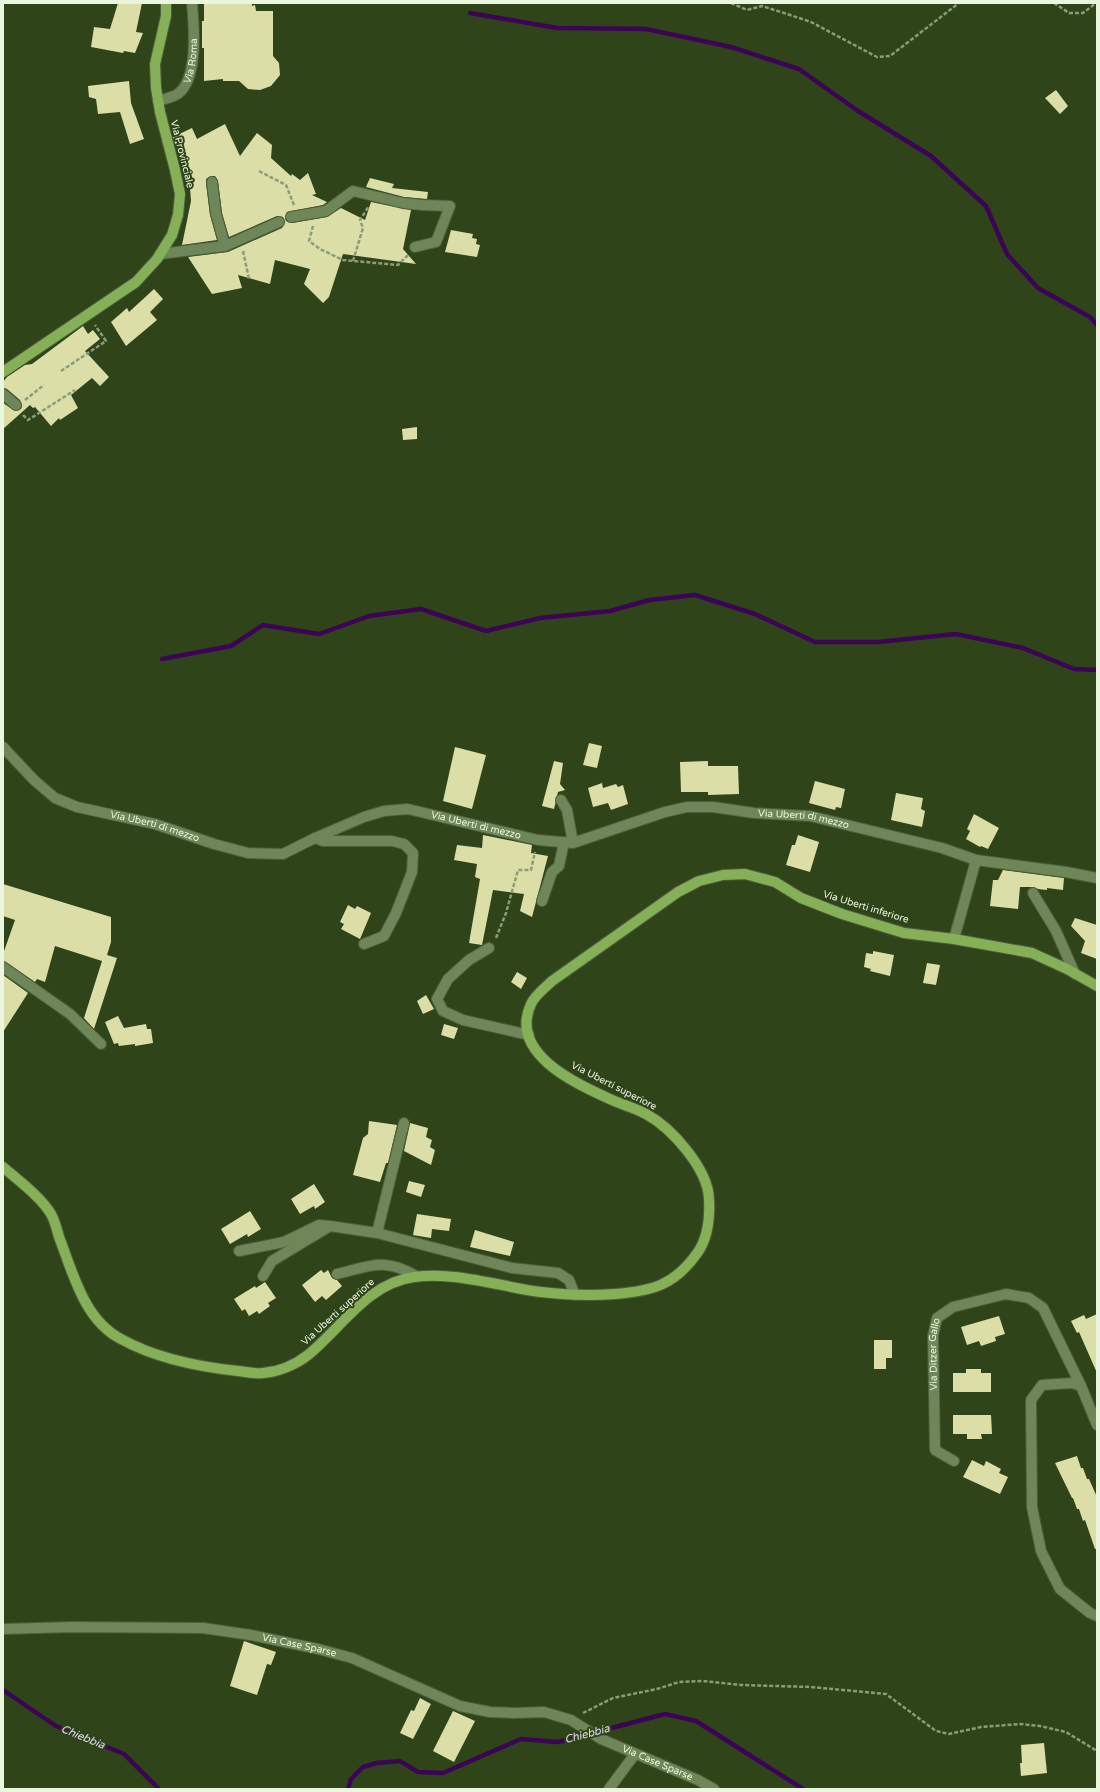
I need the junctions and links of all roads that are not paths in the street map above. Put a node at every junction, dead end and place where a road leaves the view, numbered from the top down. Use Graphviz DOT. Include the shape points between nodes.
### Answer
graph roads {
  1 [pos="166,3"];
  2 [pos="192,3"];
  3 [pos="158,101"];
  4 [pos="212,182"];
  5 [pos="294,216"];
  6 [pos="279,222"];
  7 [pos="225,246"];
  8 [pos="415,247"];
  9 [pos="160,254"];
  10 [pos="3,372"];
  11 [pos="3,394"];
  12 [pos="16,405"];
  13 [pos="3,747"];
  14 [pos="561,800"];
  15 [pos="315,838"];
  16 [pos="569,842"];
  17 [pos="976,860"];
  18 [pos="1097,878"];
  19 [pos="1033,893"];
  20 [pos="542,901"];
  21 [pos="954,939"];
  22 [pos="364,944"];
  23 [pos="489,948"];
  24 [pos="3,967"];
  25 [pos="1074,974"];
  26 [pos="1097,986"];
  27 [pos="529,1035"];
  28 [pos="101,1044"];
  29 [pos="404,1123"];
  30 [pos="3,1167"];
  31 [pos="330,1226"];
  32 [pos="377,1233"];
  33 [pos="239,1251"];
  34 [pos="337,1274"];
  35 [pos="263,1276"];
  36 [pos="416,1276"];
  37 [pos="574,1295"];
  38 [pos="1081,1386"];
  39 [pos="1097,1425"];
  40 [pos="954,1461"];
  41 [pos="1097,1616"];
  42 [pos="3,1629"];
  43 [pos="635,1754"];
  44 [pos="609,1789"];
  45 [pos="714,1789"];
  1 -- 3 [label="main road, Via Provinciale" via="166,16 155,64"];
  2 -- 3 [label="street, Via Roma" via="192,62 186,84 176,94"];
  3 -- 9 [label="main road, Via Provinciale" via="180,194 178,215 172,235"];
  4 -- 7 [label="street" via="216,214"];
  5 -- 8 [label="street" via="326,211 353,191 403,203 450,206 436,242"];
  6 -- 7 [label="street"];
  7 -- 9 [label="street"];
  9 -- 10 [label="main road, Via Provinciale" via="136,282"];
  11 -- 12 [label="street"];
  13 -- 15 [label="street, Via Uberti di mezzo" via="55,798 77,807 155,824 248,853 283,854"];
  14 -- 16 [label="street" via="567,810"];
  15 -- 16 [label="street, Via Uberti di mezzo" via="364,817 384,811 408,809 538,840"];
  15 -- 22 [label="street" via="323,841 392,840 404,844 413,853 412,872 384,936"];
  16 -- 17 [label="street, Via Uberti di mezzo" via="665,812 687,807 712,807 754,813 810,816 942,848"];
  16 -- 20 [label="street" via="559,866 552,872"];
  17 -- 18 [label="street, Via Uberti di mezzo"];
  17 -- 21 [label="street"];
  19 -- 25 [label="street" via="1056,931"];
  21 -- 25 [label="main road, Via Uberti inferiore" via="1032,953"];
  21 -- 27 [label="main road, Via Uberti inferiore" via="904,932 842,914 801,898 775,882 745,874 699,880 678,892 552,981 531,1004 527,1023"];
  23 -- 27 [label="street" via="469,960 448,979 437,999 443,1011 464,1020"];
  24 -- 28 [label="street" via="70,1014"];
  25 -- 26 [label="main road, Via Uberti inferiore"];
  27 -- 37 [label="main road, Via Uberti superiore" via="535,1050 552,1067 612,1100 647,1114 677,1138 698,1166 709,1188 710,1214 704,1242 686,1269 668,1281 643,1292"];
  29 -- 32 [label="street"];
  30 -- 36 [label="main road, Via Uberti superiore" via="51,1213 84,1301 101,1325 119,1339 158,1355 225,1370 261,1374 282,1369 306,1357 378,1290"];
  31 -- 32 [label="street"];
  31 -- 33 [label="street" via="319,1225 284,1242"];
  31 -- 35 [label="street" via="272,1261"];
  32 -- 37 [label="street" via="512,1268 558,1273 569,1280"];
  34 -- 36 [label="street" via="377,1264 397,1266"];
  36 -- 37 [label="main road, Via Uberti superiore" via="467,1278 540,1292"];
  38 -- 39 [label="street, Via Ditzer Gallo"];
  38 -- 40 [label="street, Via Ditzer Gallo" via="1043,1308 1029,1298 1006,1294 952,1307 937,1318 932,1361 936,1450"];
  38 -- 41 [label="street" via="1066,1383 1042,1385 1031,1400 1032,1507 1040,1551 1060,1589"];
  42 -- 43 [label="street, Via Case Sparse" via="203,1628 251,1635 352,1658 460,1706 490,1712 544,1712 570,1720 601,1739"];
  43 -- 44 [label="street"];
  43 -- 45 [label="street, Via Case Sparse"];
}
